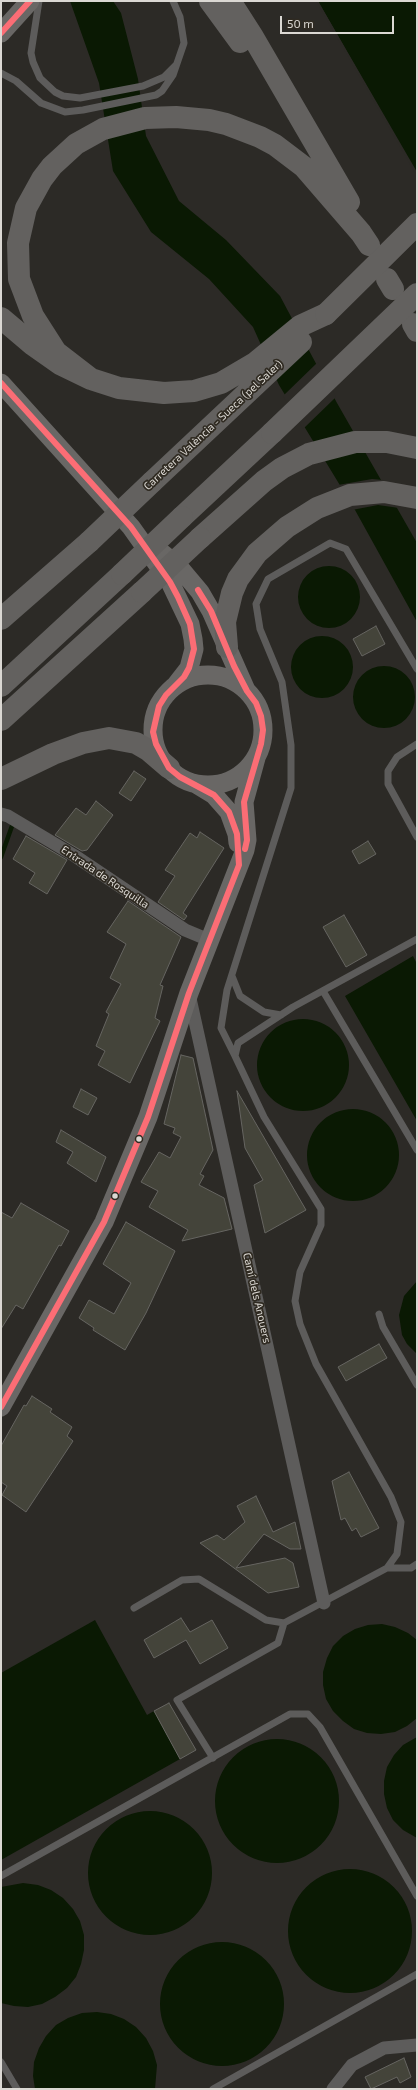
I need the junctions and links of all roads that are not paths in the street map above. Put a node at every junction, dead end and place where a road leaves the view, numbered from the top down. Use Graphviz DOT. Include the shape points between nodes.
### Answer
graph roads {
  1 [pos="30,1"];
  2 [pos="39,1"];
  3 [pos="173,1"];
  4 [pos="210,1"];
  5 [pos="230,1"];
  6 [pos="1,33"];
  7 [pos="178,63"];
  8 [pos="1,73"];
  9 [pos="319,150"];
  10 [pos="417,224"];
  11 [pos="417,294"];
  12 [pos="326,314"];
  13 [pos="1,318"];
  14 [pos="91,379"];
  15 [pos="1,383"];
  16 [pos="417,448"];
  17 [pos="414,497"];
  18 [pos="131,527"];
  19 [pos="1,619"];
  20 [pos="227,647"];
  21 [pos="417,669"];
  22 [pos="1,686"];
  23 [pos="175,686"];
  24 [pos="247,691"];
  25 [pos="1,720"];
  26 [pos="417,744"];
  27 [pos="256,758"];
  28 [pos="169,768"];
  29 [pos="1,779"];
  30 [pos="192,782"];
  31 [pos="1,814"];
  32 [pos="417,837"];
  33 [pos="239,864"];
  34 [pos="210,940"];
  35 [pos="417,940"];
  36 [pos="232,976"];
  37 [pos="323,991"];
  38 [pos="189,993"];
  39 [pos="281,1015"];
  40 [pos="235,1056"];
  41 [pos="417,1150"];
  42 [pos="379,1314"];
  43 [pos="417,1385"];
  44 [pos="1,1407"];
  45 [pos="417,1564"];
  46 [pos="388,1568"];
  47 [pos="324,1603"];
  48 [pos="134,1608"];
  49 [pos="284,1623"];
  50 [pos="213,1758"];
  51 [pos="1,1876"];
  52 [pos="417,1896"];
  53 [pos="417,1974"];
  54 [pos="417,2045"];
  55 [pos="1,2062"];
  56 [pos="17,2089"];
  57 [pos="213,2089"];
  58 [pos="333,2089"];
  1 -- 6 [label="street"];
  2 -- 7 [label="lane" via="32,53 36,71 47,86 63,96 80,98 143,86 164,77"];
  3 -- 7 [label="lane" via="184,30 184,43"];
  4 -- 9 [label="highway"];
  5 -- 9 [label="highway"];
  7 -- 8 [label="lane" via="162,91 144,98 65,112 48,107 16,81"];
  9 -- 14 [label="highway" via="356,216 365,239 309,173 275,145 226,124 192,118 161,117 119,123 90,135 52,166 32,195 21,227 19,278 24,296 45,336 61,356"];
  10 -- 12 [label="highway, Carretera València - Sueca (pel Saler), bridge"];
  11 -- 22 [label="highway, bridge"];
  12 -- 14 [label="highway" via="300,326 255,363 221,383 207,388 177,393 134,391"];
  12 -- 19 [label="highway, Carretera València - Sueca (pel Saler), bridge" via="308,336 249,392 89,542"];
  13 -- 14 [label="highway" via="60,364"];
  15 -- 18 [label="street"];
  16 -- 25 [label="highway, bridge" via="387,442 355,442 309,454 282,468 200,538"];
  17 -- 20 [label="highway" via="384,492 364,493 335,500 287,527 257,554 238,580 225,622"];
  18 -- 20 [label="street" via="179,567 191,581 211,611"];
  18 -- 23 [label="street" via="170,582 190,624 193,639 192,658 184,677"];
  20 -- 24 [label="street"];
  21 -- 36 [label="lane" via="346,549 330,543 268,580 256,604 260,629 282,682 291,745 291,788"];
  23 -- 24 [label="street" via="187,679 212,675 224,677"];
  23 -- 28 [label="street" via="159,706 153,732 156,744"];
  24 -- 27 [label="street" via="256,703 263,730 262,744"];
  26 -- 32 [label="lane" via="397,757 388,771 388,784"];
  27 -- 30 [label="street" via="247,770 228,781 206,785"];
  27 -- 33 [label="street" via="244,802 247,840"];
  28 -- 29 [label="highway" via="136,743 109,738 83,743 52,754"];
  28 -- 30 [label="street"];
  30 -- 33 [label="street" via="214,795 229,812 237,834"];
  31 -- 34 [label="street, Entrada de Rosquilla" via="75,856 185,930"];
  33 -- 34 [label="street"];
  34 -- 38 [label="street"];
  35 -- 37 [label="lane"];
  36 -- 39 [label="lane" via="240,996 264,1012"];
  36 -- 40 [label="lane" via="221,1028"];
  37 -- 39 [label="lane"];
  37 -- 41 [label="lane"];
  38 -- 44 [label="street" via="148,1117 104,1222"];
  38 -- 47 [label="street, Camí dels Anouers"];
  39 -- 40 [label="lane" via="238,1043"];
  40 -- 46 [label="lane" via="264,1117 321,1209 321,1225 300,1272 295,1301 300,1324 316,1364 391,1497 401,1522 397,1554"];
  42 -- 43 [label="lane" via="383,1327"];
  45 -- 46 [label="lane" via="411,1568"];
  46 -- 47 [label="lane"];
  47 -- 49 [label="lane"];
  48 -- 49 [label="lane" via="182,1580 199,1579 266,1620"];
  49 -- 50 [label="lane" via="278,1643 177,1700"];
  50 -- 51 [label="lane"];
  50 -- 52 [label="lane" via="290,1714 308,1714 320,1727"];
  53 -- 57 [label="lane"];
  54 -- 58 [label="street" via="384,2048 352,2065"];
  55 -- 56 [label="lane"];
}
